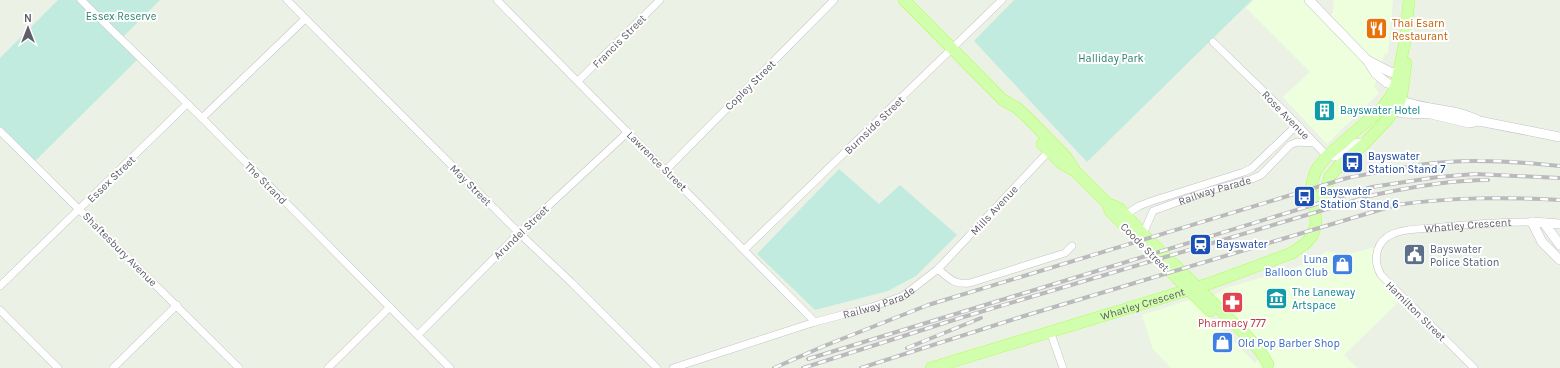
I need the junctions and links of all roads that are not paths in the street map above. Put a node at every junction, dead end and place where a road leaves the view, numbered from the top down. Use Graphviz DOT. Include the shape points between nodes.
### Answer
graph roads {
  1 [pos="81,0"];
  2 [pos="287,0"];
  3 [pos="498,0"];
  4 [pos="660,0"];
  5 [pos="834,0"];
  6 [pos="904,0"];
  7 [pos="1002,0"];
  8 [pos="1309,0"];
  9 [pos="1409,0"];
  10 [pos="305,18"];
  11 [pos="1214,42"];
  12 [pos="953,49"];
  13 [pos="1367,60"];
  14 [pos="1401,73"];
  15 [pos="578,81"];
  16 [pos="1400,86"];
  17 [pos="1003,100"];
  18 [pos="1393,103"];
  19 [pos="187,104"];
  20 [pos="202,118"];
  21 [pos="1297,125"];
  22 [pos="0,131"];
  23 [pos="628,132"];
  24 [pos="1560,137"];
  25 [pos="1366,142"];
  26 [pos="1314,143"];
  27 [pos="1049,151"];
  28 [pos="1327,156"];
  29 [pos="666,170"];
  30 [pos="1076,171"];
  31 [pos="1314,200"];
  32 [pos="1107,203"];
  33 [pos="80,209"];
  34 [pos="1125,215"];
  35 [pos="1532,222"];
  36 [pos="1544,223"];
  37 [pos="1560,224"];
  38 [pos="519,234"];
  39 [pos="1144,234"];
  40 [pos="1072,246"];
  41 [pos="1380,246"];
  42 [pos="1560,246"];
  43 [pos="745,249"];
  44 [pos="1560,260"];
  45 [pos="938,269"];
  46 [pos="0,286"];
  47 [pos="1193,288"];
  48 [pos="177,305"];
  49 [pos="390,307"];
  50 [pos="0,310"];
  51 [pos="815,322"];
  52 [pos="1050,331"];
  53 [pos="418,335"];
  54 [pos="1268,367"];
  55 [pos="58,368"];
  56 [pos="114,368"];
  57 [pos="239,368"];
  58 [pos="328,368"];
  59 [pos="450,368"];
  60 [pos="657,368"];
  61 [pos="673,368"];
  62 [pos="931,368"];
  63 [pos="1063,368"];
  64 [pos="1474,368"];
  1 -- 19 [label="street, The Strand"];
  2 -- 10 [label="street, May Street"];
  3 -- 15 [label="street, Lawrence Street"];
  4 -- 15 [label="street, Francis Street"];
  5 -- 29 [label="street, Copley Street"];
  6 -- 12 [label="main road, Coode Street"];
  7 -- 12 [label="street, Burnside Street"];
  8 -- 13 [label="street"];
  9 -- 14 [label="main road"];
  10 -- 20 [label="street"];
  10 -- 38 [label="street, May Street"];
  11 -- 21 [label="street, Rose Avenue"];
  12 -- 17 [label="main road, Coode Street"];
  12 -- 43 [label="street, Burnside Street"];
  13 -- 14 [label="street" via="1382,69"];
  13 -- 16 [label="street" via="1376,74 1387,83"];
  14 -- 16 [label="main road"];
  15 -- 23 [label="street, Lawrence Street"];
  16 -- 18 [label="main road"];
  17 -- 27 [label="main road, Coode Street" via="1012,113"];
  17 -- 30 [label="main road, Coode Street" via="1028,118"];
  18 -- 24 [label="street" via="1402,113 1431,114 1469,123 1479,121"];
  18 -- 25 [label="main road" via="1388,119"];
  18 -- 28 [label="main road"];
  19 -- 20 [label="street, The Strand"];
  19 -- 33 [label="street, Essex Street"];
  20 -- 49 [label="street, The Strand"];
  21 -- 26 [label="street, Rose Avenue"];
  21 -- 34 [label="street, Railway Parade" via="1252,168 1152,201"];
  22 -- 33 [label="street, Shaftesbury Avenue"];
  23 -- 29 [label="street, Lawrence Street"];
  23 -- 38 [label="street, Arundel Street"];
  25 -- 28 [label="street" via="1357,142 1334,159"];
  25 -- 31 [label="main road" via="1330,176 1325,193"];
  26 -- 28 [label="street, Rose Avenue"];
  26 -- 39 [label="street, Railway Parade" via="1297,142 1290,145 1261,175 1252,179 1205,192 1153,211"];
  27 -- 30 [label="main road, Coode Street" via="1061,163"];
  27 -- 45 [label="street, Mills Avenue"];
  28 -- 31 [label="main road, Whatley Crescent" via="1316,170 1313,179 1310,192"];
  29 -- 43 [label="street, Lawrence Street"];
  30 -- 32 [label="main road, Coode Street"];
  31 -- 47 [label="main road, Whatley Crescent" via="1316,224 1312,236 1306,243 1292,253"];
  32 -- 34 [label="main road, Coode Street" via="1120,209"];
  32 -- 47 [label="main road, Coode Street" via="1110,211"];
  33 -- 46 [label="street, Essex Street"];
  33 -- 48 [label="street, Shaftesbury Avenue"];
  34 -- 39 [label="main road, Coode Street"];
  35 -- 36 [label="street, Whatley Crescent"];
  35 -- 41 [label="street, Whatley Crescent" via="1465,224 1407,231 1392,234 1382,241"];
  35 -- 44 [label="street" via="1542,242"];
  36 -- 37 [label="street, Whatley Crescent"];
  36 -- 42 [label="street"];
  38 -- 53 [label="street, Arundel Street"];
  38 -- 60 [label="street, May Street"];
  39 -- 47 [label="main road, Coode Street"];
  40 -- 45 [label="street" via="1065,253 970,283 954,282"];
  41 -- 64 [label="street, Hamilton Street" via="1376,259 1381,276"];
  43 -- 51 [label="street, Lawrence Street"];
  45 -- 51 [label="street, Railway Parade" via="903,296"];
  47 -- 52 [label="main road, Whatley Crescent"];
  47 -- 54 [label="main road, Coode Street" via="1204,305"];
  47 -- 54 [label="main road" via="1260,351"];
  48 -- 56 [label="street"];
  48 -- 57 [label="street, Shaftesbury Avenue"];
  49 -- 53 [label="street, The Strand"];
  49 -- 58 [label="street"];
  50 -- 55 [label="street"];
  51 -- 61 [label="street, Railway Parade"];
  52 -- 62 [label="main road, Whatley Crescent"];
  52 -- 63 [label="street"];
  53 -- 59 [label="street, The Strand"];
}
